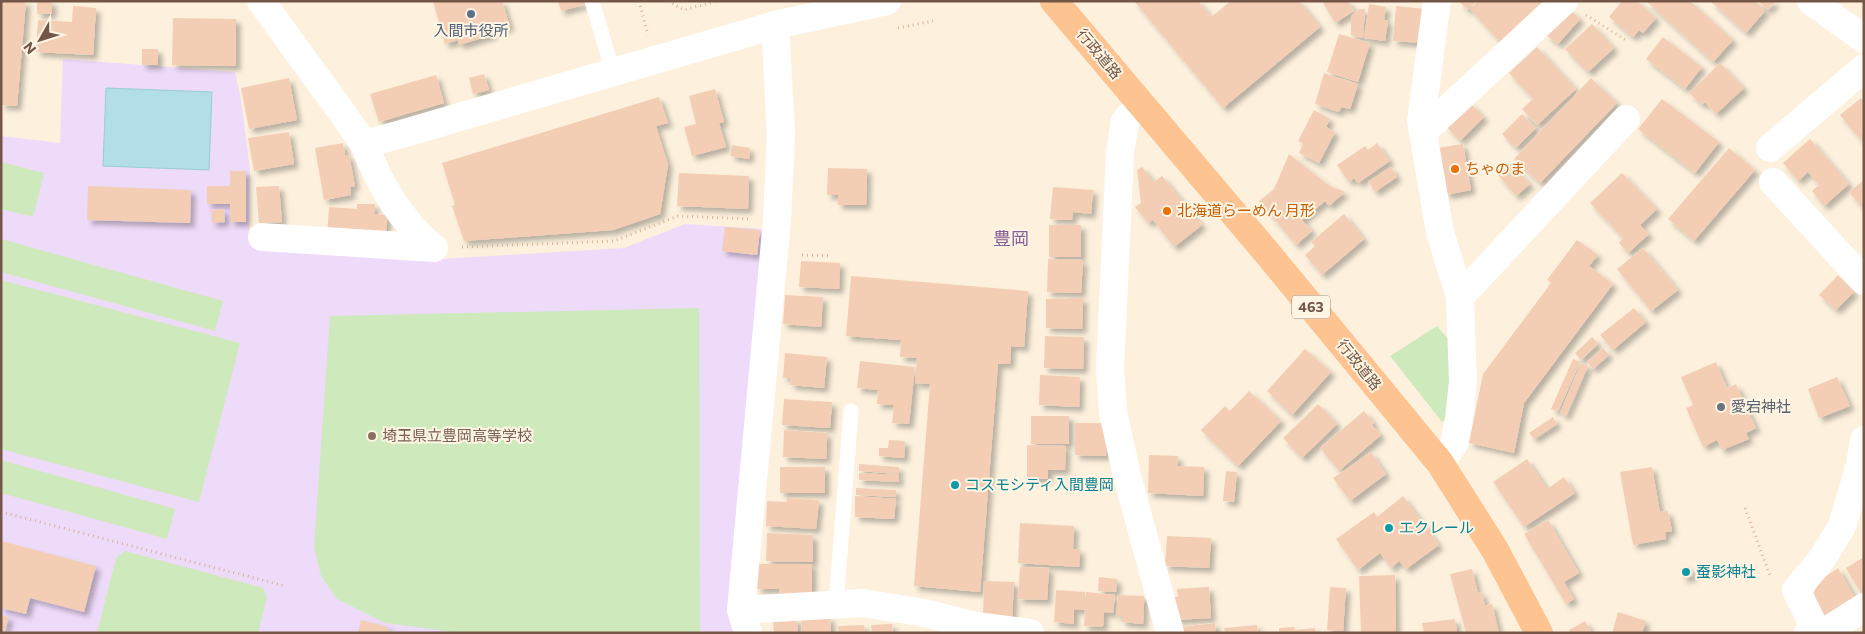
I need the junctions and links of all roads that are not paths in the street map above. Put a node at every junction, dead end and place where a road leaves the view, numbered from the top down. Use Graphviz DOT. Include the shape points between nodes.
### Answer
graph roads {
  1 [pos="261,1"];
  2 [pos="592,1"];
  3 [pos="888,1"];
  4 [pos="1054,1"];
  5 [pos="1437,1"];
  6 [pos="1564,1"];
  7 [pos="1811,1"];
  8 [pos="775,25"];
  9 [pos="1864,39"];
  10 [pos="1864,68"];
  11 [pos="613,72"];
  12 [pos="1141,104"];
  13 [pos="1626,120"];
  14 [pos="1423,132"];
  15 [pos="364,144"];
  16 [pos="1770,148"];
  17 [pos="1773,182"];
  18 [pos="262,237"];
  19 [pos="1864,281"];
  20 [pos="1460,298"];
  21 [pos="851,411"];
  22 [pos="1864,440"];
  23 [pos="1440,463"];
  24 [pos="836,605"];
  25 [pos="1864,607"];
  26 [pos="745,621"];
  27 [pos="1164,632"];
  28 [pos="1030,633"];
  29 [pos="1539,633"];
  30 [pos="1808,633"];
  31 [pos="1823,633"];
  1 -- 15 [label="street"];
  2 -- 11 [label="lane"];
  3 -- 8 [label="street"];
  4 -- 12 [label="highway, 行政道路 / 463"];
  5 -- 14 [label="street" via="1421,121"];
  6 -- 14 [label="street"];
  7 -- 9 [label="street"];
  8 -- 11 [label="street"];
  8 -- 26 [label="street" via="781,134 777,220"];
  10 -- 16 [label="street"];
  11 -- 15 [label="street"];
  12 -- 23 [label="highway, 行政道路 / 463"];
  12 -- 27 [label="street" via="1125,121 1120,153 1110,369 1113,412"];
  13 -- 20 [label="street"];
  14 -- 20 [label="street" via="1440,232"];
  15 -- 18 [label="street" via="395,205 419,236 434,248"];
  17 -- 19 [label="street"];
  20 -- 23 [label="street" via="1463,381 1459,419 1454,444"];
  21 -- 24 [label="lane"];
  22 -- 30 [label="street" via="1842,526 1796,590 1813,624"];
  23 -- 29 [label="highway, 行政道路 / 463" via="1495,550"];
  24 -- 26 [label="street"];
  24 -- 28 [label="street" via="863,603 925,613 976,626"];
  25 -- 31 [label="street"];
}
